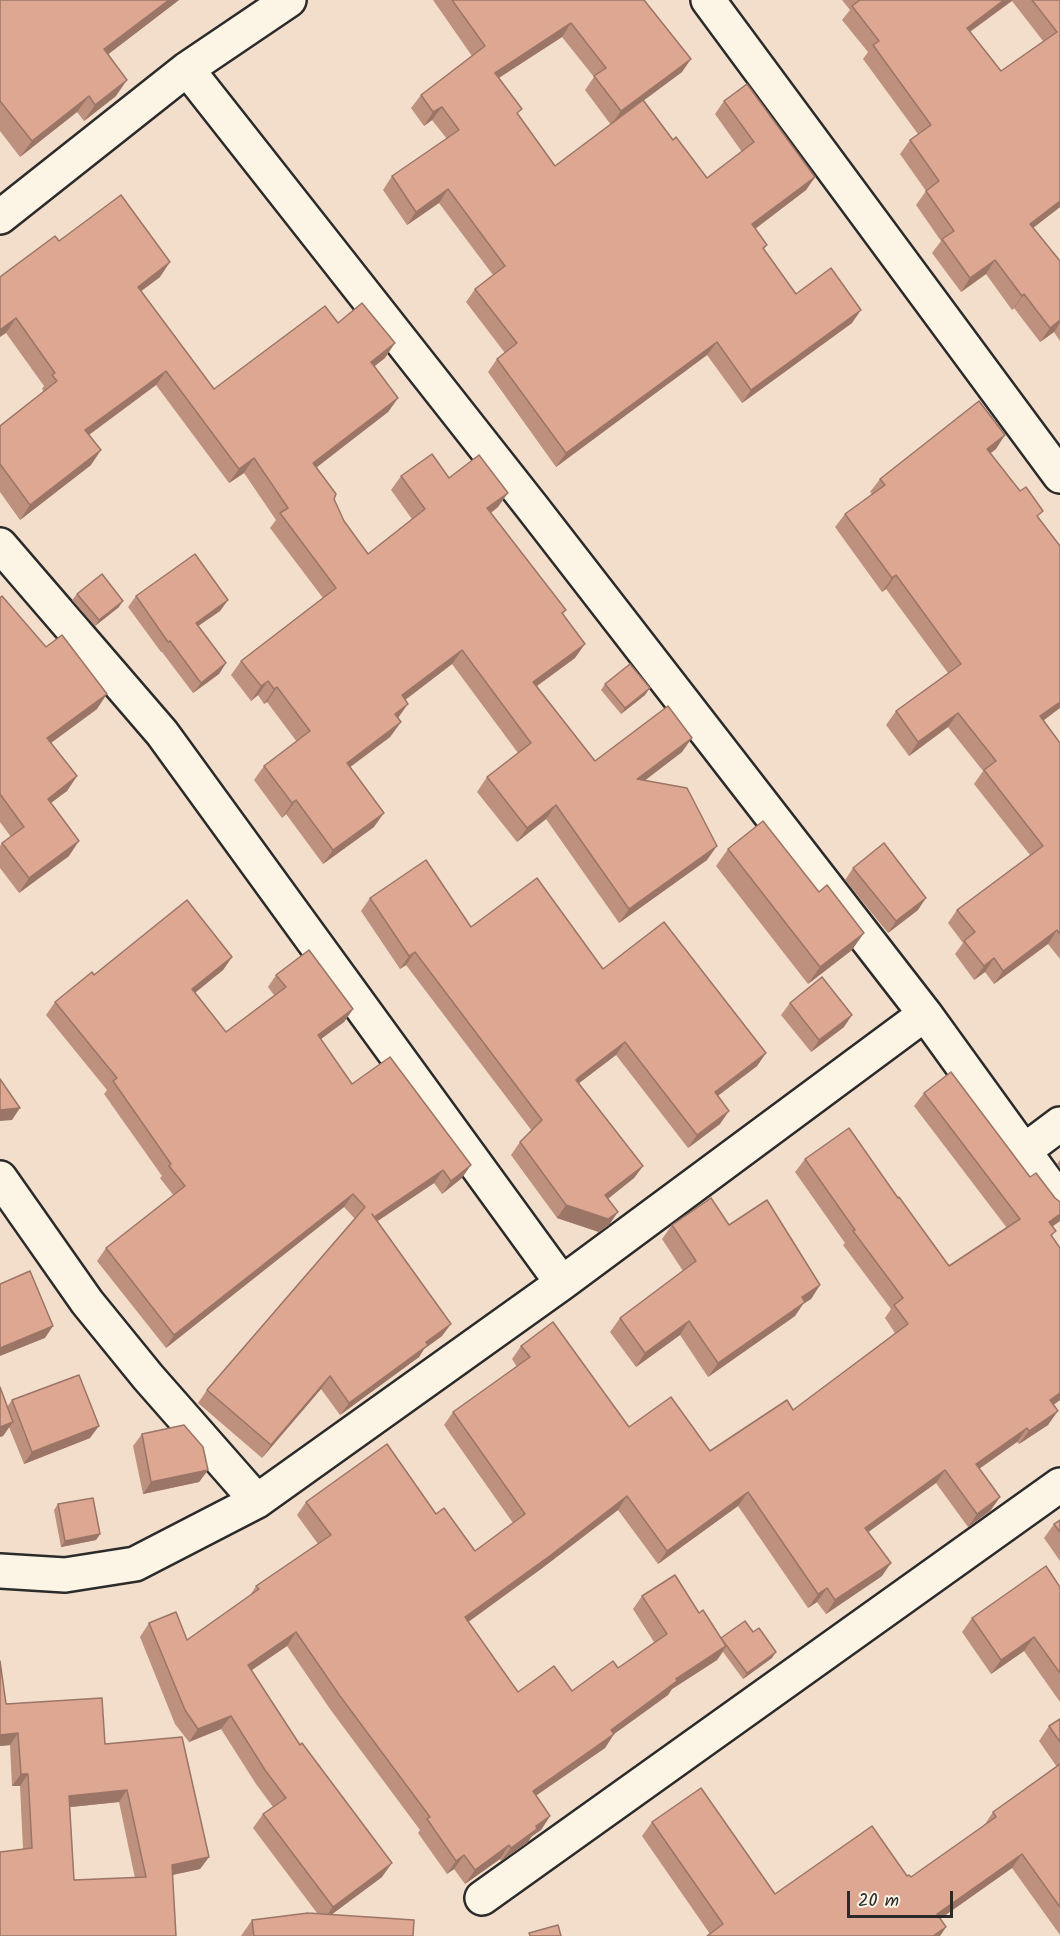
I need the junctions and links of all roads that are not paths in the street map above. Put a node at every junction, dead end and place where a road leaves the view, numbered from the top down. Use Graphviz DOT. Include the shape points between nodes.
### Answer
graph roads {
  1 [pos="289,0"];
  2 [pos="708,0"];
  3 [pos="187,69"];
  4 [pos="3,208"];
  5 [pos="1060,476"];
  6 [pos="0,545"];
  7 [pos="925,1014"];
  8 [pos="1060,1124"];
  9 [pos="1024,1151"];
  10 [pos="0,1179"];
  11 [pos="1060,1200"];
  12 [pos="562,1283"];
  13 [pos="1060,1485"];
  14 [pos="257,1501"];
  15 [pos="0,1571"];
  16 [pos="482,1898"];
  1 -- 3 [label="street"];
  2 -- 5 [label="street"];
  3 -- 4 [label="street"];
  3 -- 7 [label="street"];
  6 -- 12 [label="street" via="162,733"];
  7 -- 9 [label="street"];
  7 -- 12 [label="street"];
  8 -- 9 [label="street"];
  9 -- 11 [label="street"];
  10 -- 14 [label="street" via="87,1302"];
  12 -- 14 [label="street"];
  13 -- 16 [label="street"];
  14 -- 15 [label="street" via="135,1564 65,1575"];
}
